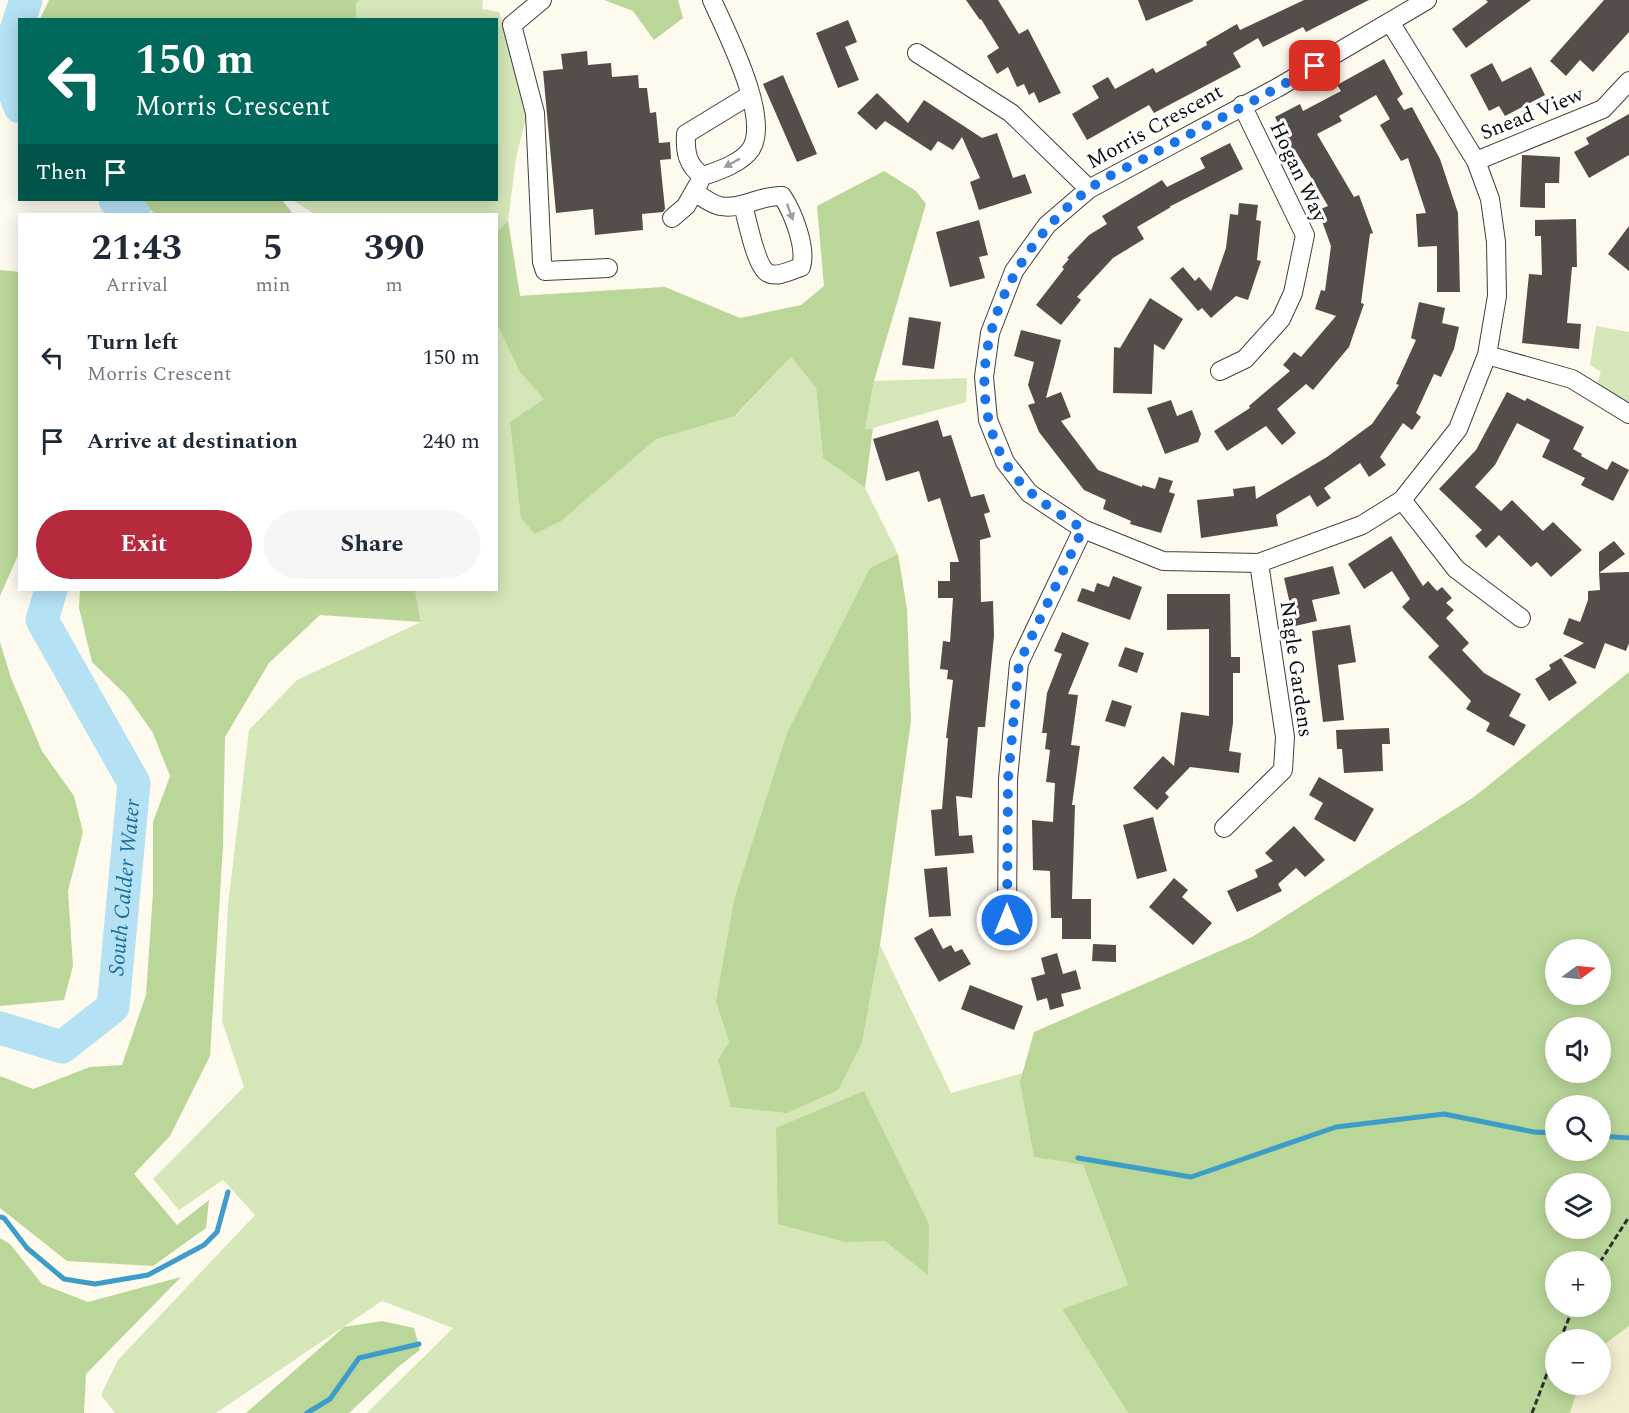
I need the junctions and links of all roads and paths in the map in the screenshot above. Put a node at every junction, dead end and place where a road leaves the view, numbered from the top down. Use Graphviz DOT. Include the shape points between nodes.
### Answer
graph roads {
  1 [pos="542,0"];
  2 [pos="712,0"];
  3 [pos="1427,0"];
  4 [pos="1390,22"];
  5 [pos="917,53"];
  6 [pos="1629,81"];
  7 [pos="750,95"];
  8 [pos="1242,105"];
  9 [pos="1476,161"];
  10 [pos="698,184"];
  11 [pos="1089,189"];
  12 [pos="743,205"];
  13 [pos="672,218"];
  14 [pos="608,268"];
  15 [pos="1487,355"];
  16 [pos="1220,371"];
  17 [pos="1629,414"];
  18 [pos="1402,500"];
  19 [pos="1083,529"];
  20 [pos="1258,563"];
  21 [pos="1521,618"];
  22 [pos="1224,828"];
  23 [pos="1007,920"];
  24 [pos="1629,1217"];
  25 [pos="1607,1251"];
  26 [pos="1545,1379"];
  27 [pos="1532,1413"];
  1 -- 14 [label="street" via="512,25 535,113 542,262 545,271"];
  2 -- 7 [label="street"];
  3 -- 4 [label="street, Morris Crescent"];
  4 -- 8 [label="street, Morris Crescent"];
  4 -- 9 [label="street, Morris Crescent"];
  5 -- 11 [label="street" via="1011,113"];
  6 -- 9 [label="street, Snead View" via="1603,109"];
  7 -- 10 [label="street, one-way" via="757,131 751,150"];
  7 -- 10 [label="street" via="686,134 685,148"];
  8 -- 11 [label="street, Morris Crescent"];
  8 -- 16 [label="street, Hogan Way" via="1305,236 1293,293 1281,319 1245,359"];
  9 -- 15 [label="street, Morris Crescent" via="1490,199 1496,242 1497,296"];
  10 -- 12 [label="street" via="718,206"];
  10 -- 13 [label="street" via="686,206"];
  11 -- 19 [label="street, Morris Crescent" via="1047,225 1014,271 990,333 984,377 988,420 1005,462 1029,493"];
  15 -- 17 [label="street" via="1572,379"];
  15 -- 18 [label="street, Morris Crescent" via="1458,429"];
  18 -- 20 [label="street, Morris Crescent" via="1362,525"];
  18 -- 21 [label="street" via="1456,569"];
  19 -- 20 [label="street, Morris Crescent" via="1163,561"];
  19 -- 23 [label="street" via="1019,663 1008,779"];
  20 -- 22 [label="street, Nagle Gardens" via="1286,738 1283,770"];
  24 -- 25 [label="path"];
  26 -- 27 [label="path"];
}
